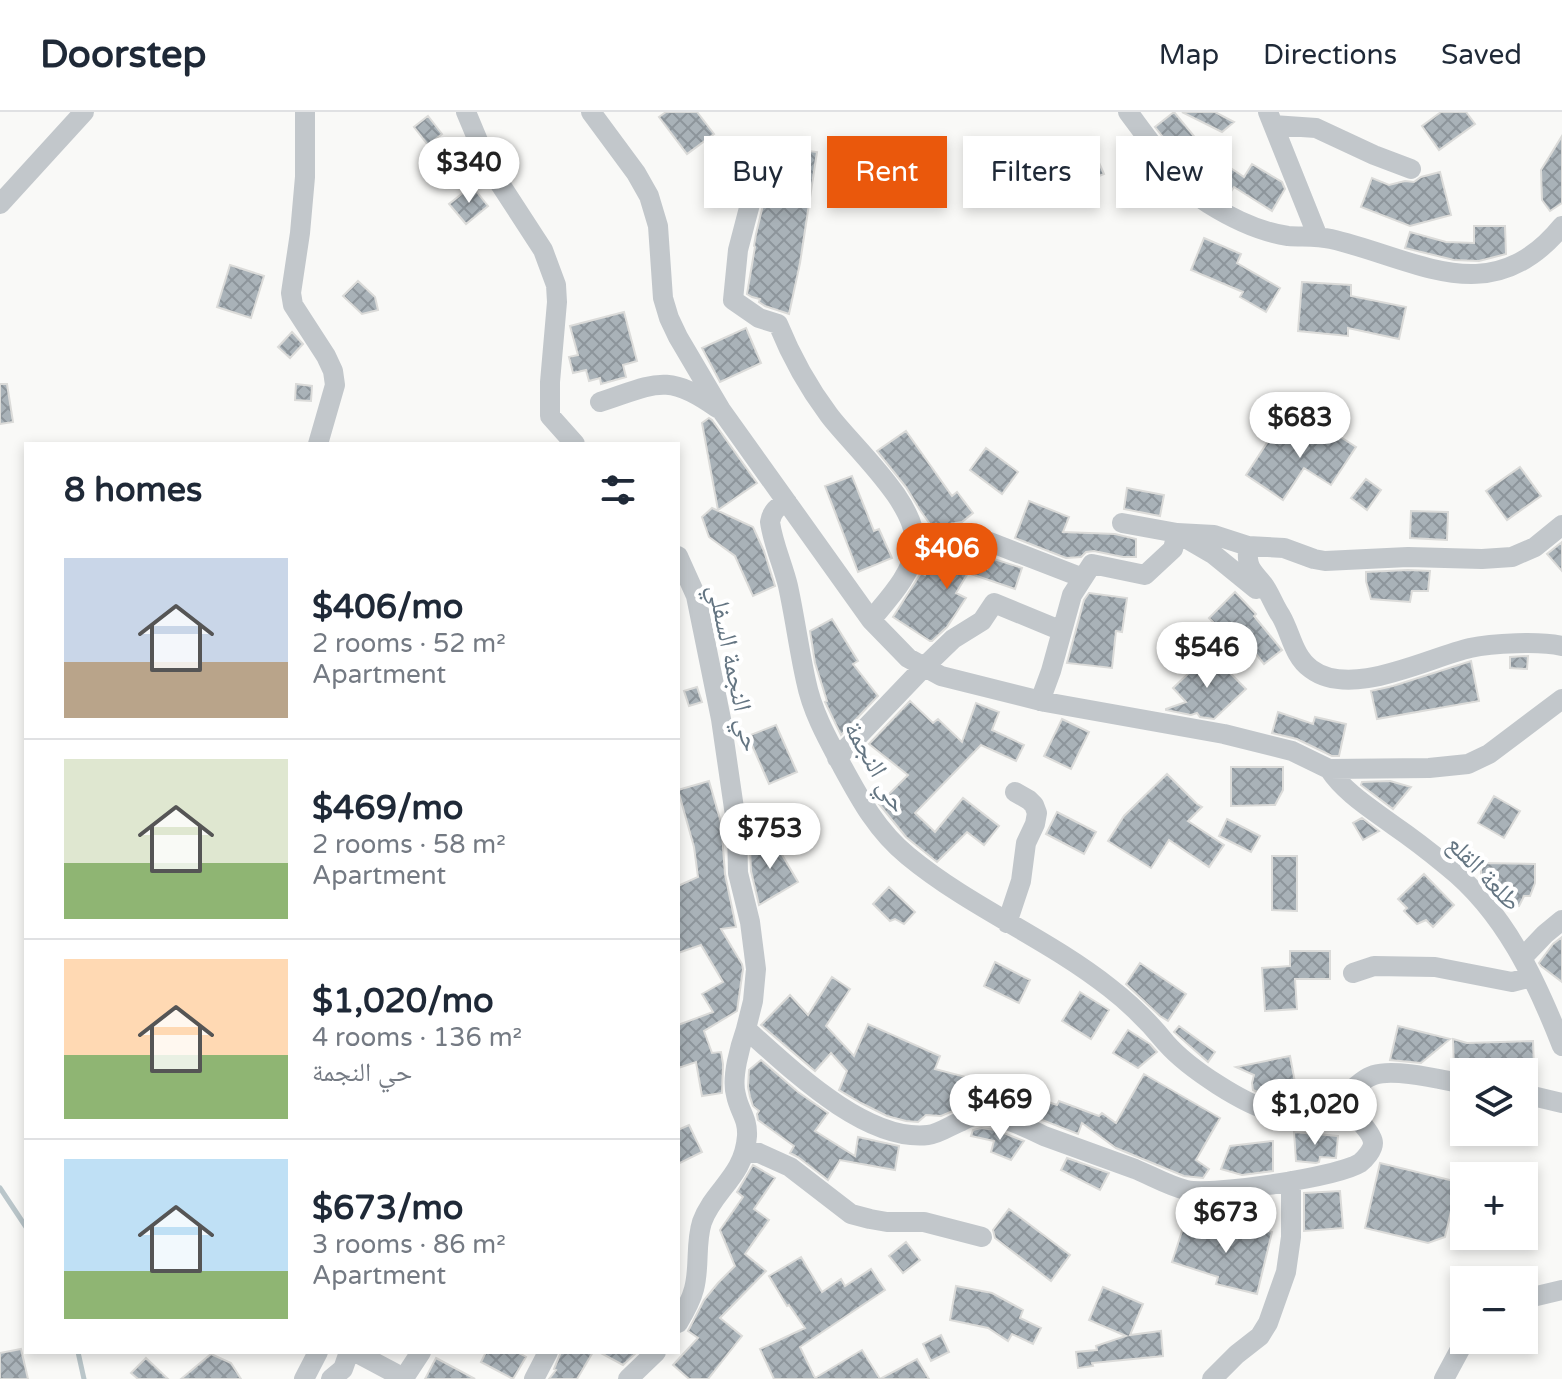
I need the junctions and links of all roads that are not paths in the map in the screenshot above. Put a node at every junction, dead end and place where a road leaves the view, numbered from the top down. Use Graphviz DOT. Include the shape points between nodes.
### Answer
graph roads {
  1 [pos="84,112"];
  2 [pos="305,112"];
  3 [pos="466,112"];
  4 [pos="591,112"];
  5 [pos="1128,112"];
  6 [pos="1270,118"];
  7 [pos="1318,120"];
  8 [pos="1411,169"];
  9 [pos="0,204"];
  10 [pos="749,208"];
  11 [pos="1562,226"];
  12 [pos="1318,237"];
  13 [pos="600,402"];
  14 [pos="721,410"];
  15 [pos="319,442"];
  16 [pos="573,442"];
  17 [pos="787,502"];
  18 [pos="1122,523"];
  19 [pos="1562,525"];
  20 [pos="1177,533"];
  21 [pos="915,543"];
  22 [pos="1248,546"];
  23 [pos="680,560"];
  24 [pos="1083,578"];
  25 [pos="1273,605"];
  26 [pos="871,620"];
  27 [pos="1062,631"];
  28 [pos="1562,646"];
  29 [pos="923,668"];
  30 [pos="1562,699"];
  31 [pos="1040,701"];
  32 [pos="837,758"];
  33 [pos="1329,769"];
  34 [pos="1015,792"];
  35 [pos="1562,920"];
  36 [pos="1007,923"];
  37 [pos="1523,957"];
  38 [pos="1353,973"];
  39 [pos="1532,977"];
  40 [pos="746,1029"];
  41 [pos="1562,1046"];
  42 [pos="1450,1082"];
  43 [pos="1538,1097"];
  44 [pos="1339,1100"];
  45 [pos="1562,1103"];
  46 [pos="745,1151"];
  47 [pos="1291,1181"];
  48 [pos="982,1237"];
  49 [pos="1562,1290"];
  50 [pos="1538,1296"];
  51 [pos="680,1319"];
  52 [pos="317,1354"];
  53 [pos="351,1354"];
  54 [pos="356,1354"];
  55 [pos="420,1354"];
  56 [pos="547,1354"];
  57 [pos="654,1354"];
  58 [pos="1457,1354"];
  59 [pos="304,1379"];
  60 [pos="331,1379"];
  61 [pos="534,1379"];
  62 [pos="628,1379"];
  63 [pos="1212,1379"];
  64 [pos="1444,1379"];
  1 -- 9 [label="street"];
  2 -- 15 [label="street" via="305,177 291,293 333,371 335,385"];
  3 -- 16 [label="street" via="489,167 543,250 556,285 550,416"];
  4 -- 14 [label="street" via="649,196 658,226 669,318"];
  5 -- 12 [label="street" via="1206,202 1270,232"];
  6 -- 7 [label="street"];
  6 -- 12 [label="street"];
  7 -- 8 [label="street" via="1374,155"];
  10 -- 21 [label="street" via="733,300 778,324 827,413 869,459 905,512"];
  11 -- 12 [label="street" via="1528,258 1478,275 1433,270"];
  13 -- 14 [label="street" via="673,384"];
  14 -- 17 [label="street"];
  17 -- 26 [label="street"];
  17 -- 32 [label="street, حي النجمة" via="771,515 771,531 813,707"];
  18 -- 20 [label="street"];
  19 -- 22 [label="street" via="1523,554 1498,558 1325,561 1284,548"];
  20 -- 22 [label="street" via="1214,535"];
  20 -- 24 [label="street" via="1173,549 1145,575 1092,564"];
  20 -- 25 [label="street" via="1213,554"];
  21 -- 24 [label="street" via="969,534"];
  21 -- 26 [label="street" via="906,574"];
  22 -- 25 [label="street" via="1248,564"];
  23 -- 40 [label="street, حي النجمة السفلي" via="696,596 737,829 738,873 756,969"];
  24 -- 27 [label="street"];
  25 -- 28 [label="street" via="1303,661 1328,676 1362,679 1389,674 1473,648"];
  26 -- 29 [label="street"];
  27 -- 29 [label="street" via="994,603 982,621"];
  27 -- 31 [label="street"];
  29 -- 31 [label="street"];
  29 -- 32 [label="street"];
  30 -- 33 [label="street" via="1468,764"];
  31 -- 33 [label="street" via="1186,725 1292,751"];
  32 -- 36 [label="street, حي النجمة" via="884,833 908,856"];
  33 -- 37 [label="street, طلعة القلع" via="1353,796 1451,869 1480,898"];
  34 -- 36 [label="street" via="1037,813"];
  35 -- 37 [label="street"];
  36 -- 44 [label="street, حي النجمة" via="1107,985 1190,1064 1230,1092 1279,1114 1323,1111"];
  37 -- 39 [label="street, طلعة القلع"];
  38 -- 39 [label="street" via="1374,966 1435,967 1512,982"];
  39 -- 41 [label="street, طلعة القلع"];
  40 -- 46 [label="street, حي النجمة السفلي" via="738,1051 735,1094 747,1120"];
  40 -- 47 [label="street" via="825,1096 902,1135 931,1135 975,1115 1021,1125 1186,1190"];
  42 -- 44 [label="street, حي النجمة" via="1375,1075"];
  43 -- 45 [label="street"];
  44 -- 47 [label="street" via="1371,1138 1369,1154 1345,1169"];
  46 -- 48 [label="street" via="790,1167 851,1214 887,1222 924,1222"];
  46 -- 51 [label="street" via="701,1224 694,1288"];
  47 -- 63 [label="street" via="1286,1272 1268,1323"];
  49 -- 50 [label="street"];
  52 -- 59 [label="street"];
  53 -- 60 [label="street"];
  54 -- 55 [label="street" via="404,1378"];
  56 -- 61 [label="street"];
  57 -- 62 [label="street"];
  58 -- 64 [label="street"];
}
